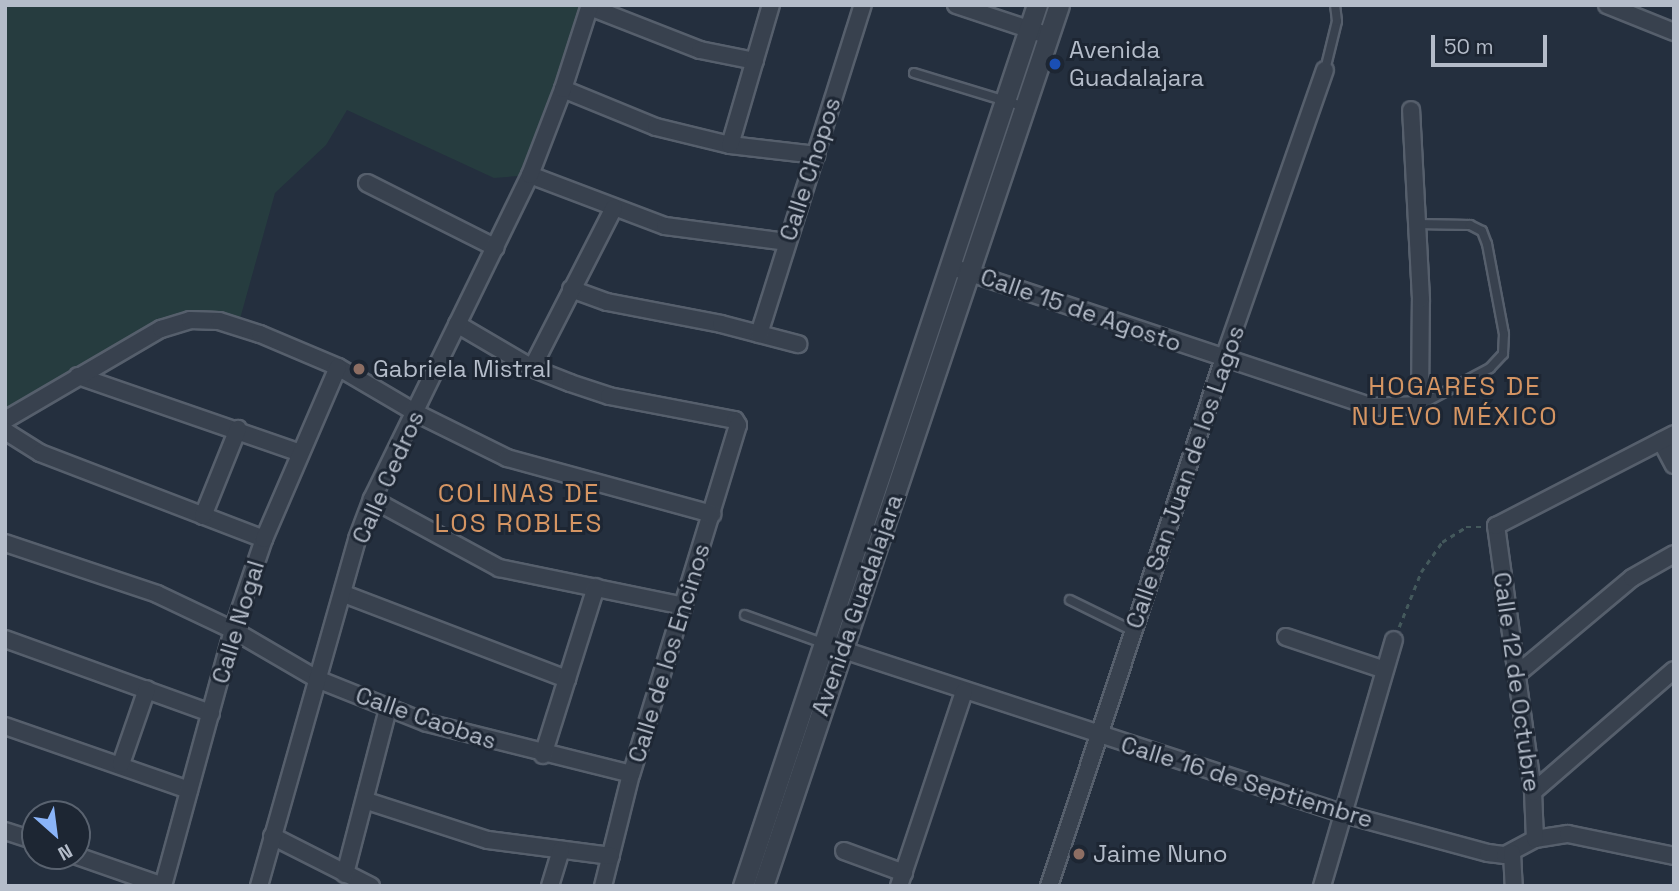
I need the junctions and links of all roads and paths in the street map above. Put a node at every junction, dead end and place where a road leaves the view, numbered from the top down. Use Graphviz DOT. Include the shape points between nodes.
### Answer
graph roads {
  1 [pos="771,5"];
  2 [pos="863,5"];
  3 [pos="956,5"];
  4 [pos="1037,5"];
  5 [pos="1059,5"];
  6 [pos="1335,5"];
  7 [pos="1607,5"];
  8 [pos="590,6"];
  9 [pos="1028,30"];
  10 [pos="1674,32"];
  11 [pos="1049,36"];
  12 [pos="755,61"];
  13 [pos="1325,70"];
  14 [pos="914,74"];
  15 [pos="563,89"];
  16 [pos="1004,100"];
  17 [pos="1026,107"];
  18 [pos="1411,110"];
  19 [pos="990,144"];
  20 [pos="730,145"];
  21 [pos="1009,152"];
  22 [pos="816,155"];
  23 [pos="530,175"];
  24 [pos="367,183"];
  25 [pos="614,208"];
  26 [pos="1417,224"];
  27 [pos="786,242"];
  28 [pos="496,248"];
  29 [pos="958,269"];
  30 [pos="571,289"];
  31 [pos="457,324"];
  32 [pos="760,334"];
  33 [pos="797,344"];
  34 [pos="1224,358"];
  35 [pos="338,367"];
  36 [pos="531,368"];
  37 [pos="78,376"];
  38 [pos="1420,405"];
  39 [pos="416,413"];
  40 [pos="5,420"];
  41 [pos="238,429"];
  42 [pos="5,431"];
  43 [pos="1667,437"];
  44 [pos="300,453"];
  45 [pos="1674,465"];
  46 [pos="372,499"];
  47 [pos="712,514"];
  48 [pos="203,516"];
  49 [pos="1466,527"];
  50 [pos="264,539"];
  51 [pos="5,543"];
  52 [pos="1674,554"];
  53 [pos="596,587"];
  54 [pos="344,594"];
  55 [pos="1070,600"];
  56 [pos="684,606"];
  57 [pos="745,615"];
  58 [pos="233,630"];
  59 [pos="1133,631"];
  60 [pos="1286,637"];
  61 [pos="5,639"];
  62 [pos="1394,640"];
  63 [pos="833,646"];
  64 [pos="1385,670"];
  65 [pos="1674,670"];
  66 [pos="1516,676"];
  67 [pos="317,679"];
  68 [pos="568,679"];
  69 [pos="147,689"];
  70 [pos="964,692"];
  71 [pos="388,709"];
  72 [pos="211,713"];
  73 [pos="5,726"];
  74 [pos="1098,735"];
  75 [pos="543,755"];
  76 [pos="121,764"];
  77 [pos="631,775"];
  78 [pos="190,790"];
  79 [pos="1533,792"];
  80 [pos="367,801"];
  81 [pos="1345,814"];
  82 [pos="272,836"];
  83 [pos="1535,839"];
  84 [pos="561,850"];
  85 [pos="844,851"];
  86 [pos="1512,853"];
  87 [pos="611,856"];
  88 [pos="1674,856"];
  89 [pos="91,861"];
  90 [pos="345,873"];
  91 [pos="901,879"];
  92 [pos="163,886"];
  93 [pos="259,886"];
  94 [pos="371,886"];
  95 [pos="550,886"];
  96 [pos="603,886"];
  97 [pos="743,886"];
  98 [pos="763,886"];
  99 [pos="1049,886"];
  100 [pos="1322,886"];
  101 [pos="1514,886"];
  1 -- 12 [label="street"];
  2 -- 22 [label="street, Calle Chopos"];
  3 -- 9 [label="street"];
  4 -- 9 [label="street, Avenida Guadalajara"];
  5 -- 11 [label="street, Avenida Guadalajara"];
  6 -- 13 [label="lane" via="1337,21"];
  7 -- 10 [label="street"];
  8 -- 12 [label="street" via="700,50"];
  8 -- 15 [label="street, Calle Cedros"];
  9 -- 11 [label="street"];
  9 -- 16 [label="street, Avenida Guadalajara"];
  11 -- 17 [label="street, Avenida Guadalajara"];
  12 -- 20 [label="street"];
  13 -- 34 [label="street, Calle San Juan de los Lagos"];
  14 -- 16 [label="lane"];
  15 -- 20 [label="street" via="656,127"];
  15 -- 23 [label="street, Calle Cedros"];
  16 -- 17 [label="lane"];
  16 -- 19 [label="street, Avenida Guadalajara"];
  17 -- 21 [label="street, Avenida Guadalajara"];
  18 -- 26 [label="street"];
  19 -- 21 [label="street"];
  19 -- 29 [label="street, Avenida Guadalajara"];
  20 -- 22 [label="street"];
  21 -- 29 [label="street, Avenida Guadalajara"];
  22 -- 27 [label="street, Calle Chopos"];
  23 -- 25 [label="street"];
  23 -- 28 [label="street, Calle Cedros"];
  24 -- 28 [label="street"];
  25 -- 27 [label="street" via="665,226"];
  25 -- 30 [label="street"];
  26 -- 38 [label="street"];
  26 -- 38 [label="lane" via="1470,225 1482,231 1504,334 1503,354 1490,368"];
  27 -- 32 [label="street, Calle Chopos"];
  28 -- 31 [label="street, Calle Cedros"];
  29 -- 34 [label="street, Calle 15 de Agosto"];
  29 -- 63 [label="street, Avenida Guadalajara"];
  30 -- 32 [label="street" via="607,302"];
  30 -- 36 [label="street"];
  31 -- 36 [label="street"];
  31 -- 39 [label="street, Calle Cedros"];
  32 -- 33 [label="street"];
  34 -- 38 [label="street, Calle 15 de Agosto" via="1372,407"];
  34 -- 59 [label="street, Calle San Juan de los Lagos"];
  35 -- 37 [label="street" via="238,326 190,320 161,329"];
  35 -- 39 [label="street"];
  35 -- 44 [label="street, Calle Nogal"];
  36 -- 47 [label="street, Calle de los Encinos" via="609,396 737,422"];
  37 -- 40 [label="street"];
  37 -- 41 [label="street"];
  39 -- 46 [label="street, Calle Cedros"];
  39 -- 47 [label="street" via="520,463"];
  41 -- 44 [label="street"];
  41 -- 48 [label="street"];
  42 -- 48 [label="street" via="40,453"];
  43 -- 45 [label="street"];
  43 -- 66 [label="street, Calle 12 de Octubre" via="1496,526"];
  44 -- 50 [label="street, Calle Nogal"];
  46 -- 53 [label="street" via="499,568"];
  46 -- 54 [label="street, Calle Cedros"];
  47 -- 56 [label="street, Calle de los Encinos"];
  48 -- 50 [label="street"];
  49 -- 62 [label="path" via="1442,542 1421,572"];
  50 -- 58 [label="street, Calle Nogal"];
  51 -- 58 [label="street, Calle Caobas" via="157,594"];
  52 -- 66 [label="street" via="1632,578"];
  53 -- 56 [label="street"];
  53 -- 68 [label="street"];
  54 -- 67 [label="street, Calle Cedros"];
  54 -- 68 [label="street"];
  55 -- 59 [label="lane"];
  56 -- 77 [label="street, Calle de los Encinos"];
  57 -- 63 [label="lane"];
  58 -- 67 [label="street, Calle Caobas"];
  58 -- 72 [label="street, Calle Nogal"];
  59 -- 74 [label="street, Calle San Juan de los Lagos"];
  60 -- 64 [label="street"];
  61 -- 69 [label="street"];
  62 -- 64 [label="street"];
  63 -- 70 [label="street, Calle 16 de Septiembre"];
  63 -- 97 [label="street, Avenida Guadalajara"];
  63 -- 98 [label="street, Avenida Guadalajara"];
  64 -- 81 [label="street"];
  65 -- 79 [label="street"];
  66 -- 79 [label="street, Calle 12 de Octubre"];
  67 -- 71 [label="street, Calle Caobas"];
  67 -- 82 [label="street, Calle Cedros"];
  68 -- 75 [label="street"];
  69 -- 72 [label="street"];
  69 -- 76 [label="street"];
  70 -- 74 [label="street, Calle 16 de Septiembre"];
  70 -- 91 [label="street"];
  71 -- 75 [label="street, Calle Caobas"];
  71 -- 80 [label="street"];
  72 -- 78 [label="street, Calle Nogal"];
  73 -- 76 [label="street"];
  74 -- 81 [label="street, Calle 16 de Septiembre"];
  74 -- 99 [label="street, Calle San Juan de los Lagos"];
  75 -- 77 [label="street, Calle Caobas"];
  76 -- 78 [label="street"];
  77 -- 87 [label="street, Calle de los Encinos"];
  78 -- 92 [label="street, Calle Nogal"];
  79 -- 83 [label="street, Calle 12 de Octubre"];
  80 -- 84 [label="street" via="488,840"];
  80 -- 90 [label="street"];
  81 -- 86 [label="street, Calle 16 de Septiembre" via="1488,853"];
  81 -- 100 [label="street"];
  82 -- 90 [label="street"];
  82 -- 93 [label="street, Calle Cedros"];
  83 -- 86 [label="street"];
  83 -- 88 [label="street" via="1568,834"];
  84 -- 87 [label="street"];
  84 -- 95 [label="street"];
  85 -- 91 [label="street"];
  86 -- 101 [label="street"];
  87 -- 96 [label="street, Calle de los Encinos"];
  89 -- 92 [label="street"];
  90 -- 94 [label="street"];
}
